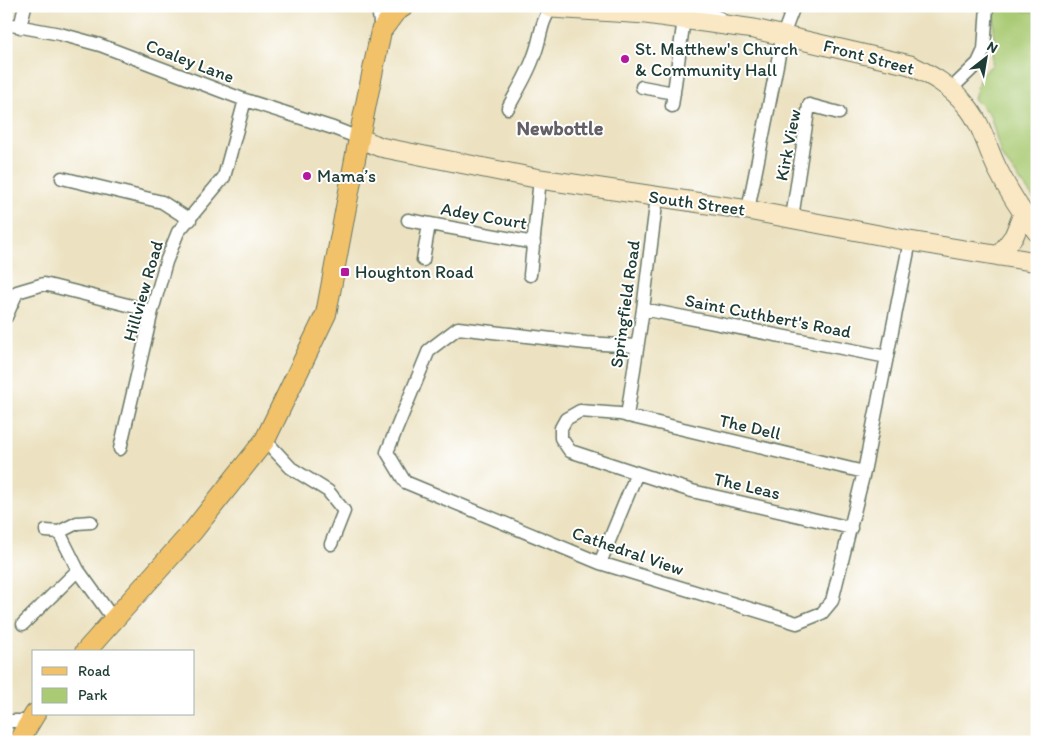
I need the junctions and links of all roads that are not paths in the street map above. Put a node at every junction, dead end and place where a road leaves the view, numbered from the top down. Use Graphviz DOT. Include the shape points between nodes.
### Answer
graph roads {
  1 [pos="25,6"];
  2 [pos="378,6"];
  3 [pos="404,6"];
  4 [pos="794,6"];
  5 [pos="987,6"];
  6 [pos="550,7"];
  7 [pos="684,13"];
  8 [pos="6,24"];
  9 [pos="20,27"];
  10 [pos="381,31"];
  11 [pos="784,35"];
  12 [pos="642,88"];
  13 [pos="951,89"];
  14 [pos="245,100"];
  15 [pos="508,108"];
  16 [pos="839,113"];
  17 [pos="359,138"];
  18 [pos="62,178"];
  19 [pos="540,179"];
  20 [pos="657,197"];
  21 [pos="748,210"];
  22 [pos="1023,214"];
  23 [pos="792,218"];
  24 [pos="190,220"];
  25 [pos="408,220"];
  26 [pos="429,224"];
  27 [pos="1037,232"];
  28 [pos="910,241"];
  29 [pos="534,243"];
  30 [pos="999,256"];
  31 [pos="423,260"];
  32 [pos="1037,262"];
  33 [pos="530,275"];
  34 [pos="643,310"];
  35 [pos="152,311"];
  36 [pos="6,317"];
  37 [pos="638,346"];
  38 [pos="887,357"];
  39 [pos="627,416"];
  40 [pos="265,440"];
  41 [pos="120,448"];
  42 [pos="864,472"];
  43 [pos="638,473"];
  44 [pos="91,522"];
  45 [pos="851,528"];
  46 [pos="46,531"];
  47 [pos="59,532"];
  48 [pos="331,544"];
  49 [pos="600,563"];
  50 [pos="78,570"];
  51 [pos="114,620"];
  52 [pos="23,624"];
  53 [pos="87,650"];
  54 [pos="32,718"];
  55 [pos="6,721"];
  56 [pos="18,742"];
  1 -- 9 [label="street"];
  2 -- 10 [label="street"];
  3 -- 10 [label="main road" via="395,12"];
  4 -- 11 [label="street"];
  5 -- 13 [label="street" via="984,50 978,63"];
  6 -- 7 [label="street, Front Street" via="646,14"];
  6 -- 15 [label="street" via="540,30 535,55"];
  7 -- 11 [label="street, Front Street"];
  7 -- 12 [label="street" via="673,100"];
  8 -- 9 [label="street, Coaley Lane"];
  9 -- 14 [label="street, Coaley Lane" via="100,45"];
  10 -- 17 [label="main road"];
  11 -- 13 [label="street, Front Street" via="910,65"];
  11 -- 21 [label="street"];
  13 -- 22 [label="street, Front Street" via="975,118 998,171"];
  14 -- 17 [label="street, Coaley Lane"];
  14 -- 24 [label="street, Hillview Road" via="224,176"];
  16 -- 23 [label="street, Kirk View" via="810,105"];
  17 -- 19 [label="street, South Street" via="385,148"];
  17 -- 40 [label="main road" via="326,314"];
  18 -- 24 [label="street" via="162,202"];
  19 -- 20 [label="street, South Street"];
  19 -- 29 [label="street, Adey Court"];
  20 -- 21 [label="street, South Street"];
  20 -- 34 [label="street, Springfield Road"];
  21 -- 23 [label="street, South Street"];
  22 -- 27 [label="street, Front Street"];
  22 -- 30 [label="street" via="1014,236"];
  23 -- 28 [label="street, South Street"];
  24 -- 35 [label="street, Hillview Road" via="178,232"];
  25 -- 26 [label="street, Adey Court"];
  26 -- 29 [label="street, Adey Court"];
  26 -- 31 [label="street, Adey Court"];
  28 -- 30 [label="street, South Street"];
  28 -- 38 [label="street, Cathedral View"];
  29 -- 33 [label="street, Adey Court"];
  30 -- 32 [label="street, South Street"];
  34 -- 37 [label="street, Springfield Road"];
  34 -- 38 [label="street, Saint Cuthbert's Road"];
  35 -- 36 [label="street" via="44,284 17,292"];
  35 -- 41 [label="street, Hillview Road"];
  37 -- 39 [label="street, Springfield Road"];
  37 -- 49 [label="street, Cathedral View" via="458,328 430,350 387,452 405,482"];
  38 -- 42 [label="street, Cathedral View"];
  39 -- 42 [label="street, The Dell"];
  39 -- 43 [label="street, The Dell" via="580,411 566,419 561,428 561,438 570,451"];
  40 -- 48 [label="street" via="291,468 328,491 344,511"];
  40 -- 51 [label="main road" via="193,530"];
  42 -- 45 [label="street, Cathedral View"];
  43 -- 45 [label="street, The Leas" via="692,492"];
  43 -- 49 [label="street"];
  44 -- 47 [label="street" via="77,522"];
  45 -- 49 [label="street, Cathedral View" via="832,601 822,613 797,624"];
  46 -- 47 [label="street"];
  47 -- 50 [label="street"];
  50 -- 51 [label="street"];
  50 -- 52 [label="street"];
  51 -- 53 [label="main road"];
  54 -- 55 [label="street"];
  54 -- 56 [label="main road"];
}
